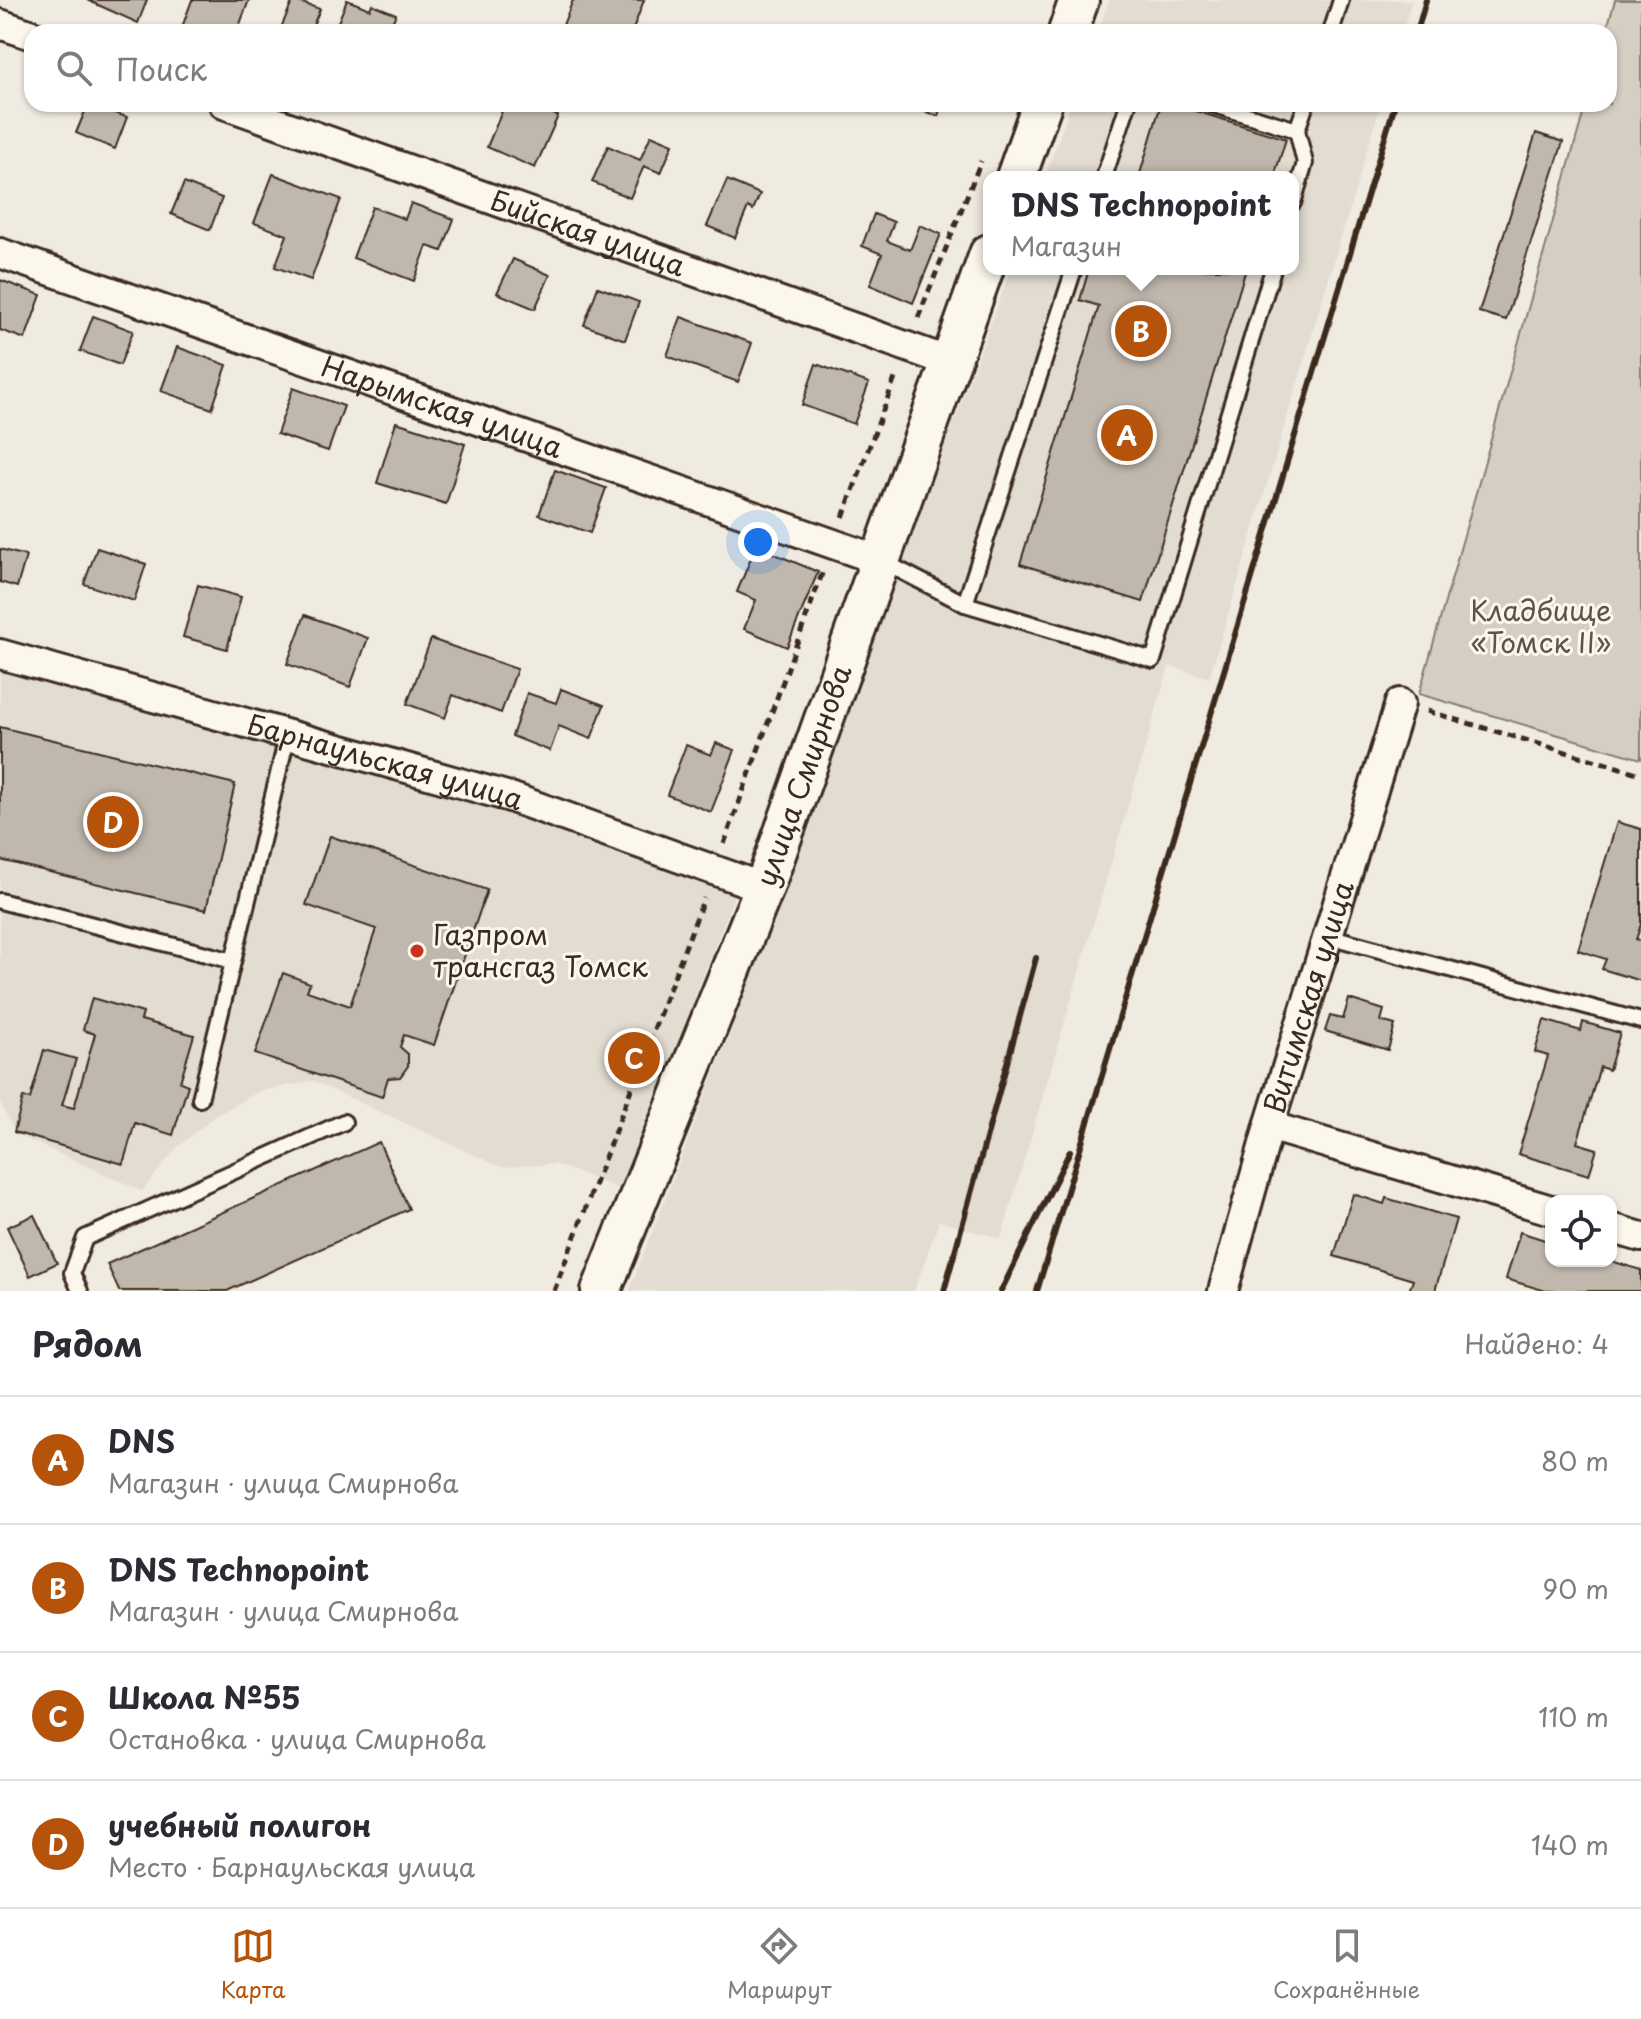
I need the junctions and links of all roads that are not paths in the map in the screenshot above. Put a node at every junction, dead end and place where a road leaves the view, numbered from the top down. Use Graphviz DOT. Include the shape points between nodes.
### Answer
graph roads {
  1 [pos="1079,0"];
  2 [pos="1341,0"];
  3 [pos="0,24"];
  4 [pos="1071,24"];
  5 [pos="1334,24"];
  6 [pos="24,32"];
  7 [pos="246,112"];
  8 [pos="1039,112"];
  9 [pos="1125,112"];
  10 [pos="1237,112"];
  11 [pos="1303,112"];
  12 [pos="1297,130"];
  13 [pos="1018,171"];
  14 [pos="1106,171"];
  15 [pos="1299,183"];
  16 [pos="0,253"];
  17 [pos="983,271"];
  18 [pos="1072,275"];
  19 [pos="1271,275"];
  20 [pos="950,362"];
  21 [pos="882,561"];
  22 [pos="965,604"];
  23 [pos="0,654"];
  24 [pos="1400,703"];
  25 [pos="288,733"];
  26 [pos="764,888"];
  27 [pos="0,901"];
  28 [pos="1328,936"];
  29 [pos="233,961"];
  30 [pos="1641,1021"];
  31 [pos="200,1099"];
  32 [pos="344,1122"];
  33 [pos="1269,1126"];
  34 [pos="1545,1208"];
  35 [pos="1617,1230"];
  36 [pos="1641,1237"];
  37 [pos="80,1291"];
  38 [pos="601,1291"];
  39 [pos="1223,1291"];
  1 -- 4 [label="main road"];
  2 -- 5 [label="lane"];
  3 -- 6 [label="street"];
  7 -- 20 [label="street, Бийская улица"];
  8 -- 13 [label="main road"];
  9 -- 14 [label="lane"];
  10 -- 12 [label="lane"];
  11 -- 12 [label="lane"];
  12 -- 15 [label="lane" via="1305,163"];
  16 -- 21 [label="street, Нарымская улица"];
  17 -- 20 [label="main road, улица Смирнова"];
  18 -- 22 [label="lane"];
  19 -- 22 [label="lane" via="1153,660"];
  20 -- 21 [label="main road, улица Смирнова"];
  21 -- 22 [label="lane"];
  21 -- 26 [label="main road, улица Смирнова"];
  23 -- 25 [label="street, Барнаульская улица"];
  24 -- 28 [label="street, Витимская улица"];
  25 -- 26 [label="street, Барнаульская улица" via="510,797"];
  25 -- 29 [label="lane"];
  26 -- 38 [label="main road, улица Смирнова"];
  27 -- 29 [label="lane"];
  28 -- 30 [label="lane"];
  28 -- 33 [label="street, Витимская улица"];
  29 -- 31 [label="lane"];
  32 -- 37 [label="lane" via="85,1238 72,1273"];
  33 -- 34 [label="street"];
  33 -- 39 [label="street, Витимская улица"];
  35 -- 36 [label="street"];
}
